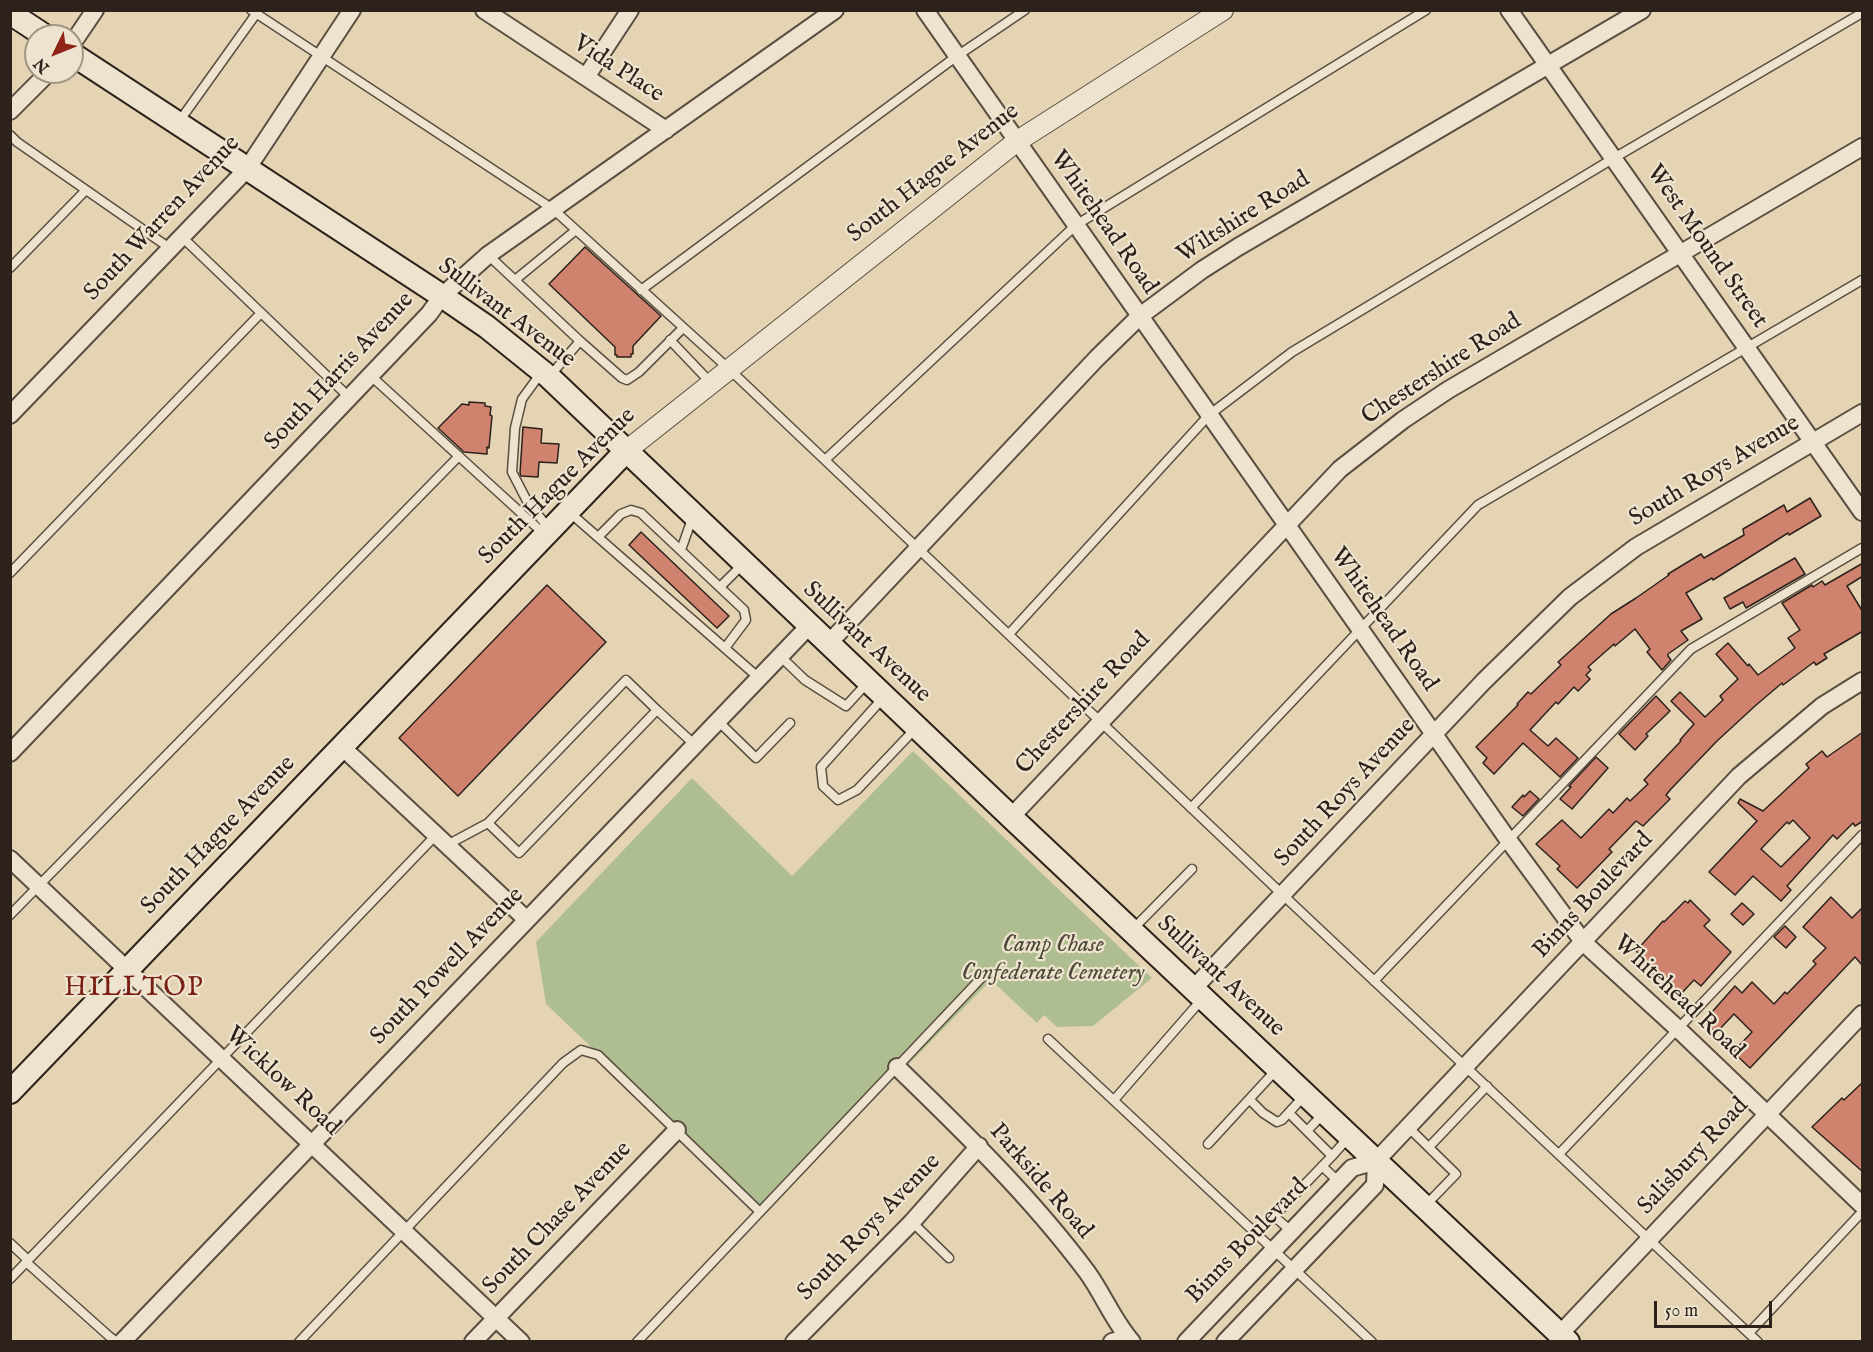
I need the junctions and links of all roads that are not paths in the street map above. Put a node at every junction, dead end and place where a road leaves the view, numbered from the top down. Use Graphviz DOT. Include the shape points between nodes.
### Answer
graph roads {
  1 [pos="95,10"];
  2 [pos="352,10"];
  3 [pos="630,10"];
  4 [pos="835,10"];
  5 [pos="925,10"];
  6 [pos="1025,10"];
  7 [pos="1223,10"];
  8 [pos="1426,10"];
  9 [pos="1509,10"];
  10 [pos="1641,10"];
  11 [pos="253,12"];
  12 [pos="489,12"];
  13 [pos="10,13"];
  14 [pos="1863,14"];
  15 [pos="27,24"];
  16 [pos="84,26"];
  17 [pos="957,56"];
  18 [pos="322,57"];
  19 [pos="84,62"];
  20 [pos="1549,66"];
  21 [pos="586,77"];
  22 [pos="37,84"];
  23 [pos="10,111"];
  24 [pos="178,123"];
  25 [pos="666,130"];
  26 [pos="10,135"];
  27 [pos="1016,142"];
  28 [pos="1863,147"];
  29 [pos="1614,158"];
  30 [pos="247,169"];
  31 [pos="86,190"];
  32 [pos="553,209"];
  33 [pos="1076,225"];
  34 [pos="576,230"];
  35 [pos="176,243"];
  36 [pos="1681,253"];
  37 [pos="488,255"];
  38 [pos="10,268"];
  39 [pos="515,280"];
  40 [pos="1863,280"];
  41 [pos="641,290"];
  42 [pos="442,296"];
  43 [pos="261,313"];
  44 [pos="1140,316"];
  45 [pos="683,328"];
  46 [pos="670,340"];
  47 [pos="580,341"];
  48 [pos="1747,348"];
  49 [pos="729,369"];
  50 [pos="545,374"];
  51 [pos="371,376"];
  52 [pos="711,383"];
  53 [pos="350,398"];
  54 [pos="1863,413"];
  55 [pos="1209,415"];
  56 [pos="10,416"];
  57 [pos="1813,442"];
  58 [pos="626,451"];
  59 [pos="459,456"];
  60 [pos="825,460"];
  61 [pos="568,511"];
  62 [pos="1863,512"];
  63 [pos="694,515"];
  64 [pos="1287,524"];
  65 [pos="548,533"];
  66 [pos="598,537"];
  67 [pos="918,548"];
  68 [pos="1863,548"];
  69 [pos="681,550"];
  70 [pos="743,564"];
  71 [pos="10,573"];
  72 [pos="721,586"];
  73 [pos="809,626"];
  74 [pos="1361,631"];
  75 [pos="1009,634"];
  76 [pos="828,644"];
  77 [pos="725,648"];
  78 [pos="781,657"];
  79 [pos="760,679"];
  80 [pos="1863,681"];
  81 [pos="876,689"];
  82 [pos="657,710"];
  83 [pos="1100,721"];
  84 [pos="718,722"];
  85 [pos="790,723"];
  86 [pos="917,728"];
  87 [pos="1434,734"];
  88 [pos="695,745"];
  89 [pos="342,747"];
  90 [pos="10,753"];
  91 [pos="1191,808"];
  92 [pos="1011,817"];
  93 [pos="488,823"];
  94 [pos="1863,835"];
  95 [pos="442,840"];
  96 [pos="1509,841"];
  97 [pos="10,859"];
  98 [pos="1192,869"];
  99 [pos="39,885"];
  100 [pos="1283,895"];
  101 [pos="10,915"];
  102 [pos="526,919"];
  103 [pos="1132,931"];
  104 [pos="1584,943"];
  105 [pos="128,970"];
  106 [pos="985,974"];
  107 [pos="1374,981"];
  108 [pos="1198,993"];
  109 [pos="1863,1014"];
  110 [pos="1677,1028"];
  111 [pos="1048,1039"];
  112 [pos="223,1059"];
  113 [pos="897,1067"];
  114 [pos="1466,1067"];
  115 [pos="1278,1069"];
  116 [pos="1487,1086"];
  117 [pos="10,1092"];
  118 [pos="1306,1095"];
  119 [pos="1250,1100"];
  120 [pos="1114,1101"];
  121 [pos="1324,1112"];
  122 [pos="1288,1113"];
  123 [pos="1768,1114"];
  124 [pos="1408,1127"];
  125 [pos="677,1130"];
  126 [pos="1306,1131"];
  127 [pos="1350,1137"];
  128 [pos="313,1144"];
  129 [pos="1208,1144"];
  130 [pos="979,1146"];
  131 [pos="1429,1147"];
  132 [pos="1559,1154"];
  133 [pos="1332,1156"];
  134 [pos="1376,1161"];
  135 [pos="1322,1166"];
  136 [pos="1339,1182"];
  137 [pos="1863,1205"];
  138 [pos="1424,1206"];
  139 [pos="760,1212"];
  140 [pos="1863,1212"];
  141 [pos="1274,1216"];
  142 [pos="912,1222"];
  143 [pos="405,1231"];
  144 [pos="1292,1232"];
  145 [pos="1258,1233"];
  146 [pos="1650,1239"];
  147 [pos="10,1243"];
  148 [pos="1275,1249"];
  149 [pos="949,1258"];
  150 [pos="27,1261"];
  151 [pos="1296,1269"];
  152 [pos="10,1279"];
  153 [pos="496,1318"];
  154 [pos="1749,1334"];
  155 [pos="1564,1338"];
  156 [pos="1124,1340"];
  157 [pos="117,1341"];
  158 [pos="122,1341"];
  159 [pos="299,1341"];
  160 [pos="473,1341"];
  161 [pos="521,1341"];
  162 [pos="637,1341"];
  163 [pos="794,1341"];
  164 [pos="1186,1341"];
  165 [pos="1225,1341"];
  166 [pos="1372,1341"];
  167 [pos="1758,1341"];
  1 -- 16 [label="street"];
  2 -- 18 [label="street, South Warren Avenue"];
  3 -- 21 [label="street"];
  4 -- 25 [label="street, South Harris Avenue"];
  5 -- 17 [label="street, Whitehead Road"];
  6 -- 17 [label="lane"];
  7 -- 27 [label="street, South Hague Avenue"];
  8 -- 33 [label="lane"];
  9 -- 20 [label="street, West Mound Street"];
  10 -- 20 [label="street, Wiltshire Road"];
  11 -- 18 [label="lane"];
  11 -- 24 [label="lane"];
  12 -- 21 [label="street, Vida Place"];
  13 -- 15 [label="main road"];
  14 -- 29 [label="lane"];
  17 -- 27 [label="street, Whitehead Road"];
  17 -- 41 [label="lane"];
  18 -- 30 [label="street, South Warren Avenue"];
  18 -- 32 [label="lane"];
  19 -- 24 [label="main road, Sullivant Avenue"];
  20 -- 29 [label="street, West Mound Street"];
  20 -- 44 [label="street, Wiltshire Road" via="1239,247"];
  21 -- 25 [label="street, Vida Place"];
  22 -- 23 [label="street"];
  24 -- 30 [label="main road, Sullivant Avenue"];
  25 -- 32 [label="street, South Harris Avenue"];
  26 -- 31 [label="lane"];
  27 -- 33 [label="street, Whitehead Road"];
  27 -- 49 [label="street, South Hague Avenue"];
  28 -- 36 [label="street, Chestershire Road"];
  29 -- 36 [label="street, West Mound Street"];
  29 -- 55 [label="lane" via="1292,352"];
  30 -- 35 [label="street, South Warren Avenue"];
  30 -- 42 [label="main road, Sullivant Avenue"];
  31 -- 35 [label="lane"];
  31 -- 38 [label="lane"];
  32 -- 34 [label="lane"];
  32 -- 37 [label="street, South Harris Avenue"];
  33 -- 44 [label="street, Whitehead Road"];
  33 -- 60 [label="lane"];
  34 -- 39 [label="lane"];
  34 -- 41 [label="lane"];
  35 -- 43 [label="lane"];
  35 -- 56 [label="street, South Warren Avenue"];
  36 -- 48 [label="street, West Mound Street"];
  36 -- 64 [label="street, Chestershire Road" via="1402,420 1340,469"];
  37 -- 39 [label="lane"];
  37 -- 42 [label="street, South Harris Avenue"];
  39 -- 47 [label="lane"];
  40 -- 48 [label="lane"];
  41 -- 45 [label="lane"];
  42 -- 50 [label="main road, Sullivant Avenue"];
  42 -- 51 [label="street, South Harris Avenue"];
  43 -- 53 [label="lane"];
  43 -- 71 [label="lane"];
  44 -- 55 [label="street, Whitehead Road"];
  44 -- 67 [label="street, Wiltshire Road"];
  45 -- 46 [label="lane"];
  45 -- 49 [label="lane"];
  46 -- 47 [label="lane" via="627,380"];
  46 -- 52 [label="lane"];
  47 -- 50 [label="lane"];
  48 -- 57 [label="street, West Mound Street"];
  48 -- 74 [label="lane" via="1478,505"];
  49 -- 52 [label="street, South Hague Avenue"];
  49 -- 60 [label="lane"];
  50 -- 58 [label="main road, Sullivant Avenue"];
  50 -- 65 [label="lane" via="522,399 512,472"];
  51 -- 53 [label="street, South Harris Avenue"];
  51 -- 59 [label="lane"];
  52 -- 58 [label="street, South Hague Avenue"];
  53 -- 90 [label="street, South Harris Avenue"];
  54 -- 57 [label="street, South Roys Avenue"];
  55 -- 64 [label="street, Whitehead Road"];
  55 -- 75 [label="lane"];
  57 -- 62 [label="street, West Mound Street"];
  57 -- 87 [label="street, South Roys Avenue" via="1602,571 1570,597"];
  58 -- 61 [label="main road, South Hague Avenue"];
  58 -- 63 [label="main road, Sullivant Avenue"];
  59 -- 65 [label="lane"];
  59 -- 99 [label="lane"];
  60 -- 67 [label="lane"];
  61 -- 65 [label="main road, South Hague Avenue"];
  61 -- 66 [label="lane"];
  63 -- 69 [label="lane"];
  63 -- 70 [label="main road, Sullivant Avenue"];
  64 -- 74 [label="street, Whitehead Road"];
  64 -- 83 [label="street, Chestershire Road"];
  65 -- 89 [label="main road, South Hague Avenue"];
  66 -- 69 [label="lane" via="621,514 631,510 641,513"];
  66 -- 77 [label="lane"];
  67 -- 75 [label="lane"];
  67 -- 76 [label="street, Wiltshire Road"];
  68 -- 96 [label="lane" via="1691,649"];
  69 -- 72 [label="lane"];
  70 -- 72 [label="lane"];
  70 -- 73 [label="main road, Sullivant Avenue"];
  72 -- 77 [label="lane" via="744,610 746,620"];
  73 -- 76 [label="main road, Sullivant Avenue"];
  73 -- 78 [label="street, South Powell Avenue"];
  74 -- 87 [label="street, Whitehead Road"];
  74 -- 91 [label="lane"];
  75 -- 83 [label="lane"];
  76 -- 81 [label="main road, Sullivant Avenue"];
  77 -- 79 [label="lane"];
  78 -- 79 [label="street, South Powell Avenue"];
  78 -- 81 [label="lane" via="805,680 846,706"];
  79 -- 84 [label="street, South Powell Avenue"];
  80 -- 104 [label="street, Binns Boulevard" via="1813,713 1739,776"];
  81 -- 86 [label="main road, Sullivant Avenue"];
  81 -- 86 [label="lane" via="821,767 823,786 838,800 857,790"];
  82 -- 88 [label="lane"];
  82 -- 93 [label="lane" via="519,853"];
  82 -- 93 [label="lane" via="626,680"];
  83 -- 91 [label="lane"];
  83 -- 92 [label="street, Chestershire Road"];
  84 -- 85 [label="lane" via="756,758"];
  84 -- 88 [label="street, South Powell Avenue"];
  86 -- 92 [label="main road, Sullivant Avenue"];
  87 -- 96 [label="street, Whitehead Road"];
  87 -- 100 [label="street, South Roys Avenue"];
  88 -- 102 [label="street, South Powell Avenue"];
  89 -- 95 [label="street"];
  89 -- 105 [label="main road, South Hague Avenue"];
  91 -- 100 [label="lane"];
  92 -- 103 [label="main road, Sullivant Avenue"];
  93 -- 95 [label="lane"];
  94 -- 110 [label="lane"];
  95 -- 102 [label="street"];
  95 -- 112 [label="lane"];
  96 -- 104 [label="street, Whitehead Road"];
  96 -- 107 [label="lane"];
  97 -- 99 [label="street, Wicklow Road"];
  98 -- 103 [label="lane"];
  99 -- 101 [label="lane"];
  99 -- 105 [label="street, Wicklow Road"];
  100 -- 107 [label="lane"];
  100 -- 108 [label="street, South Roys Avenue"];
  102 -- 128 [label="street, South Powell Avenue"];
  103 -- 108 [label="main road, Sullivant Avenue"];
  104 -- 110 [label="street, Whitehead Road"];
  104 -- 114 [label="street, Binns Boulevard"];
  105 -- 112 [label="street, Wicklow Road"];
  105 -- 117 [label="main road, South Hague Avenue"];
  106 -- 113 [label="lane"];
  107 -- 114 [label="lane"];
  108 -- 115 [label="main road, Sullivant Avenue"];
  108 -- 120 [label="lane"];
  109 -- 123 [label="street, Salisbury Road"];
  110 -- 123 [label="street, Whitehead Road"];
  110 -- 132 [label="lane"];
  111 -- 120 [label="lane"];
  112 -- 128 [label="street, Wicklow Road"];
  112 -- 150 [label="lane"];
  113 -- 130 [label="street, Parkside Road"];
  113 -- 139 [label="lane"];
  114 -- 116 [label="lane"];
  114 -- 124 [label="street, Binns Boulevard"];
  115 -- 118 [label="main road, Sullivant Avenue"];
  115 -- 119 [label="lane"];
  116 -- 131 [label="lane"];
  116 -- 132 [label="lane"];
  118 -- 121 [label="main road, Sullivant Avenue"];
  118 -- 122 [label="lane"];
  119 -- 122 [label="lane" via="1277,1122"];
  119 -- 129 [label="lane"];
  120 -- 145 [label="lane"];
  121 -- 126 [label="lane"];
  121 -- 127 [label="main road, Sullivant Avenue"];
  122 -- 126 [label="lane"];
  123 -- 137 [label="street, Whitehead Road"];
  123 -- 146 [label="street, Salisbury Road"];
  124 -- 131 [label="lane"];
  124 -- 134 [label="street, Binns Boulevard"];
  125 -- 139 [label="lane"];
  125 -- 143 [label="lane" via="598,1055 581,1050 563,1063"];
  125 -- 153 [label="street, South Chase Avenue"];
  126 -- 133 [label="lane"];
  127 -- 133 [label="lane"];
  127 -- 134 [label="main road, Sullivant Avenue"];
  128 -- 143 [label="street, Wicklow Road"];
  128 -- 158 [label="street, South Powell Avenue"];
  130 -- 142 [label="street, South Roys Avenue"];
  130 -- 156 [label="street, Parkside Road" via="1088,1273"];
  131 -- 138 [label="lane" via="1456,1174"];
  132 -- 146 [label="lane"];
  133 -- 135 [label="lane"];
  134 -- 136 [label="street, Binns Boulevard" via="1352,1168"];
  134 -- 138 [label="main road, Sullivant Avenue"];
  134 -- 151 [label="street" via="1375,1185"];
  135 -- 136 [label="lane"];
  135 -- 141 [label="lane"];
  136 -- 144 [label="street, Binns Boulevard"];
  138 -- 155 [label="main road, Sullivant Avenue"];
  139 -- 162 [label="lane"];
  140 -- 154 [label="lane"];
  141 -- 144 [label="lane"];
  141 -- 145 [label="lane"];
  142 -- 149 [label="lane"];
  142 -- 163 [label="street, South Roys Avenue"];
  143 -- 153 [label="street, Wicklow Road"];
  143 -- 159 [label="lane"];
  144 -- 148 [label="street, Binns Boulevard"];
  145 -- 148 [label="lane"];
  146 -- 154 [label="lane"];
  146 -- 155 [label="street, Salisbury Road"];
  147 -- 150 [label="lane"];
  148 -- 151 [label="lane"];
  148 -- 164 [label="street, Binns Boulevard"];
  150 -- 152 [label="lane"];
  150 -- 157 [label="lane"];
  151 -- 165 [label="street"];
  151 -- 166 [label="lane"];
  153 -- 160 [label="street, South Chase Avenue"];
  153 -- 161 [label="street, Wicklow Road"];
  154 -- 167 [label="lane"];
}
